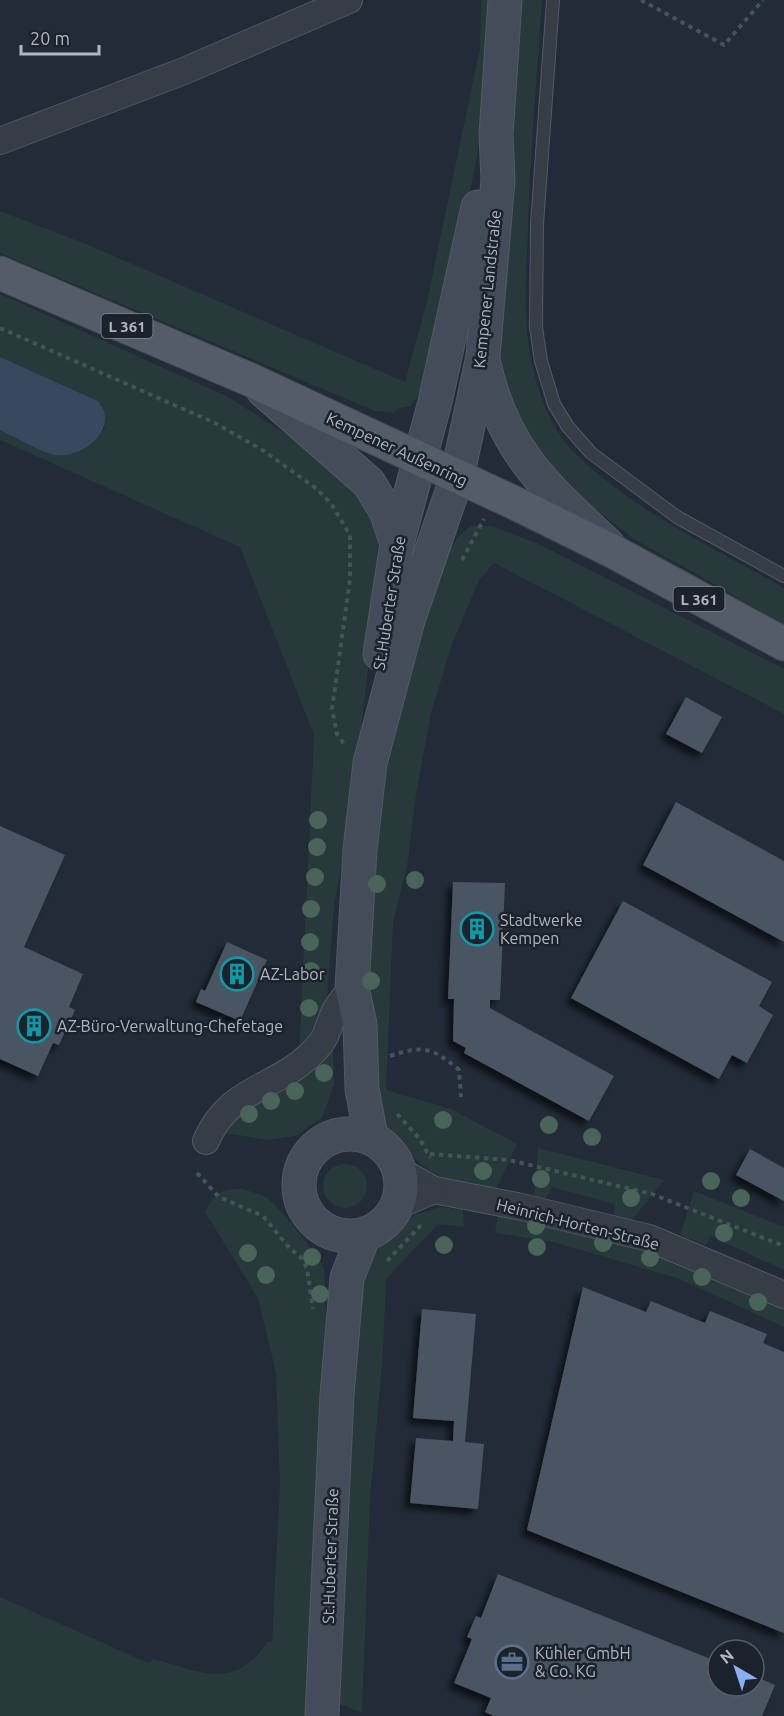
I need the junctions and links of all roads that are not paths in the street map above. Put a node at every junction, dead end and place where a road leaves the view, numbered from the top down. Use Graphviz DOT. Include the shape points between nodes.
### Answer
graph roads {
  1 [pos="350,0"];
  2 [pos="505,0"];
  3 [pos="553,0"];
  4 [pos="496,135"];
  5 [pos="0,141"];
  6 [pos="0,273"];
  7 [pos="483,356"];
  8 [pos="253,381"];
  9 [pos="419,459"];
  10 [pos="457,477"];
  11 [pos="397,544"];
  12 [pos="616,553"];
  13 [pos="784,576"];
  14 [pos="784,644"];
  15 [pos="372,756"];
  16 [pos="353,998"];
  17 [pos="338,1135"];
  18 [pos="371,1137"];
  19 [pos="206,1141"];
  20 [pos="400,1171"];
  21 [pos="434,1190"];
  22 [pos="397,1206"];
  23 [pos="323,1229"];
  24 [pos="364,1235"];
  25 [pos="784,1295"];
  26 [pos="337,1395"];
  27 [pos="322,1716"];
  1 -- 5 [label="street"];
  2 -- 4 [label="street, Kempener Landstraße"];
  3 -- 13 [label="lane" via="537,224 536,327 554,404 591,453 677,517"];
  4 -- 7 [label="street, Kempener Landstraße" via="498,180"];
  4 -- 9 [label="street, Kempener Landstraße"];
  6 -- 8 [label="main road, Kempener Außenring / L 361"];
  7 -- 10 [label="street, Kempener Landstraße"];
  7 -- 12 [label="street" via="500,420 515,445 546,487"];
  8 -- 9 [label="main road, Kempener Außenring / L 361"];
  8 -- 11 [label="street" via="369,483 386,511"];
  9 -- 10 [label="main road, Kempener Außenring / L 361"];
  9 -- 11 [label="street, St.Huberter Straße"];
  10 -- 12 [label="main road, Kempener Außenring / L 361"];
  10 -- 15 [label="street, St.Huberter Straße" via="408,620"];
  11 -- 15 [label="street, St.Huberter Straße" via="371,712"];
  12 -- 14 [label="main road, Kempener Außenring / L 361"];
  15 -- 16 [label="street, St.Huberter Straße" via="360,850"];
  16 -- 17 [label="street, St.Huberter Straße"];
  16 -- 18 [label="street, St.Huberter Straße" via="360,1024 362,1089"];
  16 -- 19 [label="street" via="335,1010 330,1031 314,1051 295,1069 234,1101"];
  17 -- 18 [label="street" via="355,1133"];
  17 -- 23 [label="street" via="309,1154 299,1179 303,1207"];
  18 -- 20 [label="street" via="394,1157"];
  20 -- 21 [label="street, Heinrich-Horten-Straße"];
  20 -- 22 [label="street" via="402,1189"];
  21 -- 22 [label="street"];
  21 -- 25 [label="street, Heinrich-Horten-Straße" via="649,1238"];
  22 -- 24 [label="street" via="378,1229"];
  23 -- 24 [label="street" via="350,1237"];
  23 -- 26 [label="street, St.Huberter Straße" via="334,1308"];
  24 -- 26 [label="street, St.Huberter Straße" via="347,1278"];
  26 -- 27 [label="street, St.Huberter Straße"];
}
